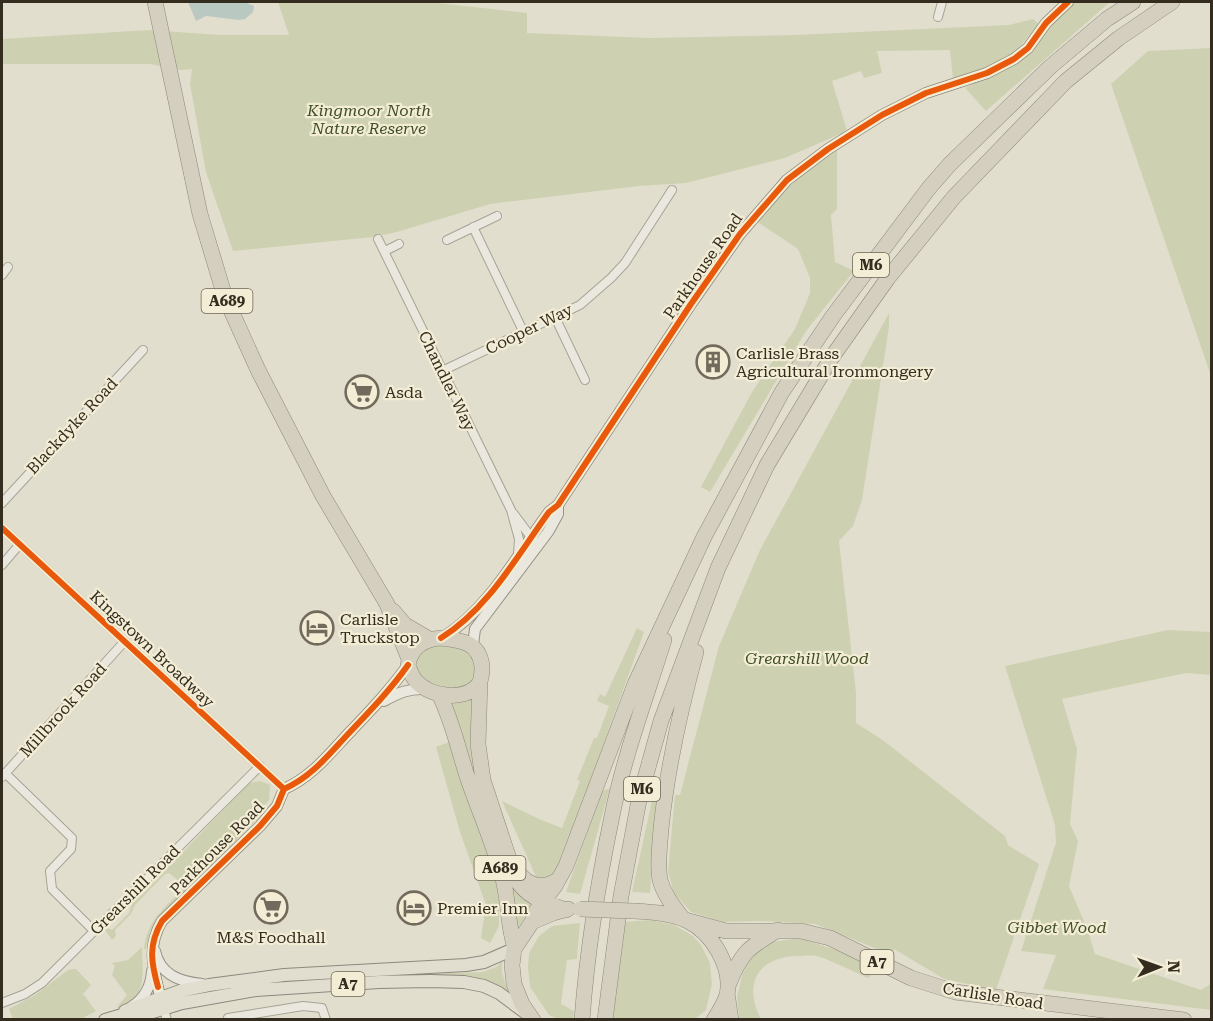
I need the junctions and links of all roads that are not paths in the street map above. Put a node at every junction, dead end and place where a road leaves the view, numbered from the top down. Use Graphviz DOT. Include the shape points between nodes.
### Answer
graph roads {
  1 [pos="155,2"];
  2 [pos="942,2"];
  3 [pos="1068,2"];
  4 [pos="1133,2"];
  5 [pos="1172,2"];
  6 [pos="938,17"];
  7 [pos="672,190"];
  8 [pos="497,216"];
  9 [pos="473,227"];
  10 [pos="378,239"];
  11 [pos="447,240"];
  12 [pos="399,244"];
  13 [pos="385,251"];
  14 [pos="8,267"];
  15 [pos="2,274"];
  16 [pos="555,317"];
  17 [pos="524,333"];
  18 [pos="143,350"];
  19 [pos="442,370"];
  20 [pos="585,380"];
  21 [pos="2,503"];
  22 [pos="558,505"];
  23 [pos="511,510"];
  24 [pos="519,519"];
  25 [pos="543,519"];
  26 [pos="2,528"];
  27 [pos="528,541"];
  28 [pos="20,545"];
  29 [pos="2,565"];
  30 [pos="718,568"];
  31 [pos="682,586"];
  32 [pos="387,604"];
  33 [pos="435,638"];
  34 [pos="124,642"];
  35 [pos="473,645"];
  36 [pos="409,662"];
  37 [pos="480,682"];
  38 [pos="432,691"];
  39 [pos="374,708"];
  40 [pos="260,766"];
  41 [pos="3,775"];
  42 [pos="284,789"];
  43 [pos="510,860"];
  44 [pos="559,879"];
  45 [pos="543,902"];
  46 [pos="573,909"];
  47 [pos="686,920"];
  48 [pos="532,922"];
  49 [pos="778,930"];
  50 [pos="94,931"];
  51 [pos="153,939"];
  52 [pos="514,948"];
  53 [pos="153,962"];
  54 [pos="209,985"];
  55 [pos="727,989"];
  56 [pos="2,1004"];
  57 [pos="164,1010"];
  58 [pos="125,1012"];
  59 [pos="530,1017"];
  60 [pos="228,1019"];
  61 [pos="105,1020"];
  62 [pos="326,1020"];
  63 [pos="582,1020"];
  64 [pos="605,1020"];
  65 [pos="714,1020"];
  66 [pos="731,1020"];
  67 [pos="1184,1020"];
  1 -- 32 [label="highway, A689" via="200,214 225,297 323,496"];
  2 -- 6 [label="street"];
  3 -- 22 [label="street, Parkhouse Road" via="1014,59 987,73 926,93 882,115 788,180 734,243"];
  4 -- 31 [label="highway, M6" via="1050,67 928,188 782,392"];
  5 -- 30 [label="highway, M6" via="1066,81 954,197 888,278 795,416"];
  7 -- 16 [label="street, Cooper Way" via="611,278 580,305"];
  8 -- 9 [label="street"];
  9 -- 11 [label="street"];
  9 -- 17 [label="street"];
  10 -- 13 [label="street, Chandler Way"];
  12 -- 13 [label="street"];
  13 -- 19 [label="street, Chandler Way"];
  14 -- 15 [label="street"];
  16 -- 17 [label="street, Cooper Way"];
  16 -- 20 [label="street"];
  17 -- 19 [label="street, Cooper Way"];
  18 -- 21 [label="street, Blackdyke Road"];
  19 -- 23 [label="street, Chandler Way"];
  22 -- 25 [label="street, Parkhouse Road"];
  22 -- 27 [label="street, Parkhouse Road" via="558,514"];
  23 -- 24 [label="street, Chandler Way"];
  23 -- 27 [label="street, Chandler Way"];
  24 -- 25 [label="street" via="529,523"];
  24 -- 27 [label="street, Chandler Way"];
  25 -- 27 [label="street, Parkhouse Road"];
  26 -- 28 [label="street, Kingstown Broadway"];
  27 -- 33 [label="street, Parkhouse Road" via="464,623"];
  27 -- 35 [label="street, Parkhouse Road" via="475,629"];
  28 -- 29 [label="street"];
  28 -- 34 [label="street, Kingstown Broadway"];
  30 -- 47 [label="highway, M6" via="680,714 663,814 661,882 667,897"];
  30 -- 64 [label="highway, M6" via="661,721 639,800 621,896"];
  31 -- 44 [label="highway, M6" via="635,684"];
  31 -- 63 [label="highway, M6" via="612,814 585,976"];
  32 -- 33 [label="highway, A689" via="405,625"];
  32 -- 36 [label="highway, A689"];
  33 -- 35 [label="highway"];
  33 -- 36 [label="highway" via="417,646"];
  34 -- 40 [label="street, Kingstown Broadway"];
  34 -- 41 [label="street, Millbrook Road"];
  35 -- 37 [label="highway" via="481,661"];
  36 -- 38 [label="highway" via="415,680"];
  36 -- 39 [label="street, Parkhouse Road"];
  37 -- 38 [label="highway" via="461,694"];
  37 -- 43 [label="highway, A689" via="481,768"];
  38 -- 39 [label="street, Parkhouse Road" via="416,688 397,693"];
  38 -- 52 [label="highway, A689" via="445,706 502,876"];
  39 -- 42 [label="street, Parkhouse Road" via="328,757 300,782"];
  40 -- 42 [label="street, Kingstown Broadway"];
  40 -- 50 [label="street, Grearshill Road"];
  41 -- 50 [label="street" via="72,838 71,849 50,872 50,884"];
  42 -- 51 [label="street, Parkhouse Road" via="266,819 162,921"];
  43 -- 44 [label="highway" via="527,883 544,886"];
  43 -- 45 [label="highway, A689" via="518,884"];
  44 -- 45 [label="highway, M6"];
  45 -- 46 [label="highway, A689"];
  45 -- 48 [label="highway"];
  46 -- 47 [label="highway, Carlisle Road, bridge" via="633,911"];
  46 -- 48 [label="highway"];
  47 -- 49 [label="highway, Carlisle Road / A7" via="732,932"];
  47 -- 55 [label="highway" via="717,949"];
  48 -- 52 [label="highway"];
  49 -- 55 [label="highway" via="745,952"];
  49 -- 67 [label="highway, Carlisle Road / A7" via="830,938 911,978 955,992"];
  50 -- 56 [label="street, Grearshill Road" via="42,983"];
  51 -- 53 [label="street"];
  51 -- 54 [label="street" via="155,956 171,976"];
  52 -- 54 [label="main road, A7" via="484,962 466,965 284,975"];
  52 -- 59 [label="highway" via="514,984"];
  53 -- 57 [label="street"];
  53 -- 58 [label="street" via="145,995"];
  54 -- 57 [label="main road, A7" via="180,991"];
  55 -- 65 [label="highway"];
  55 -- 66 [label="highway"];
  57 -- 58 [label="main road, A7" via="136,1008"];
  57 -- 59 [label="main road, A7" via="182,1003 256,990 430,981 484,986"];
  58 -- 61 [label="main road, A7"];
  60 -- 62 [label="street" via="303,1006 322,1008"];
}
